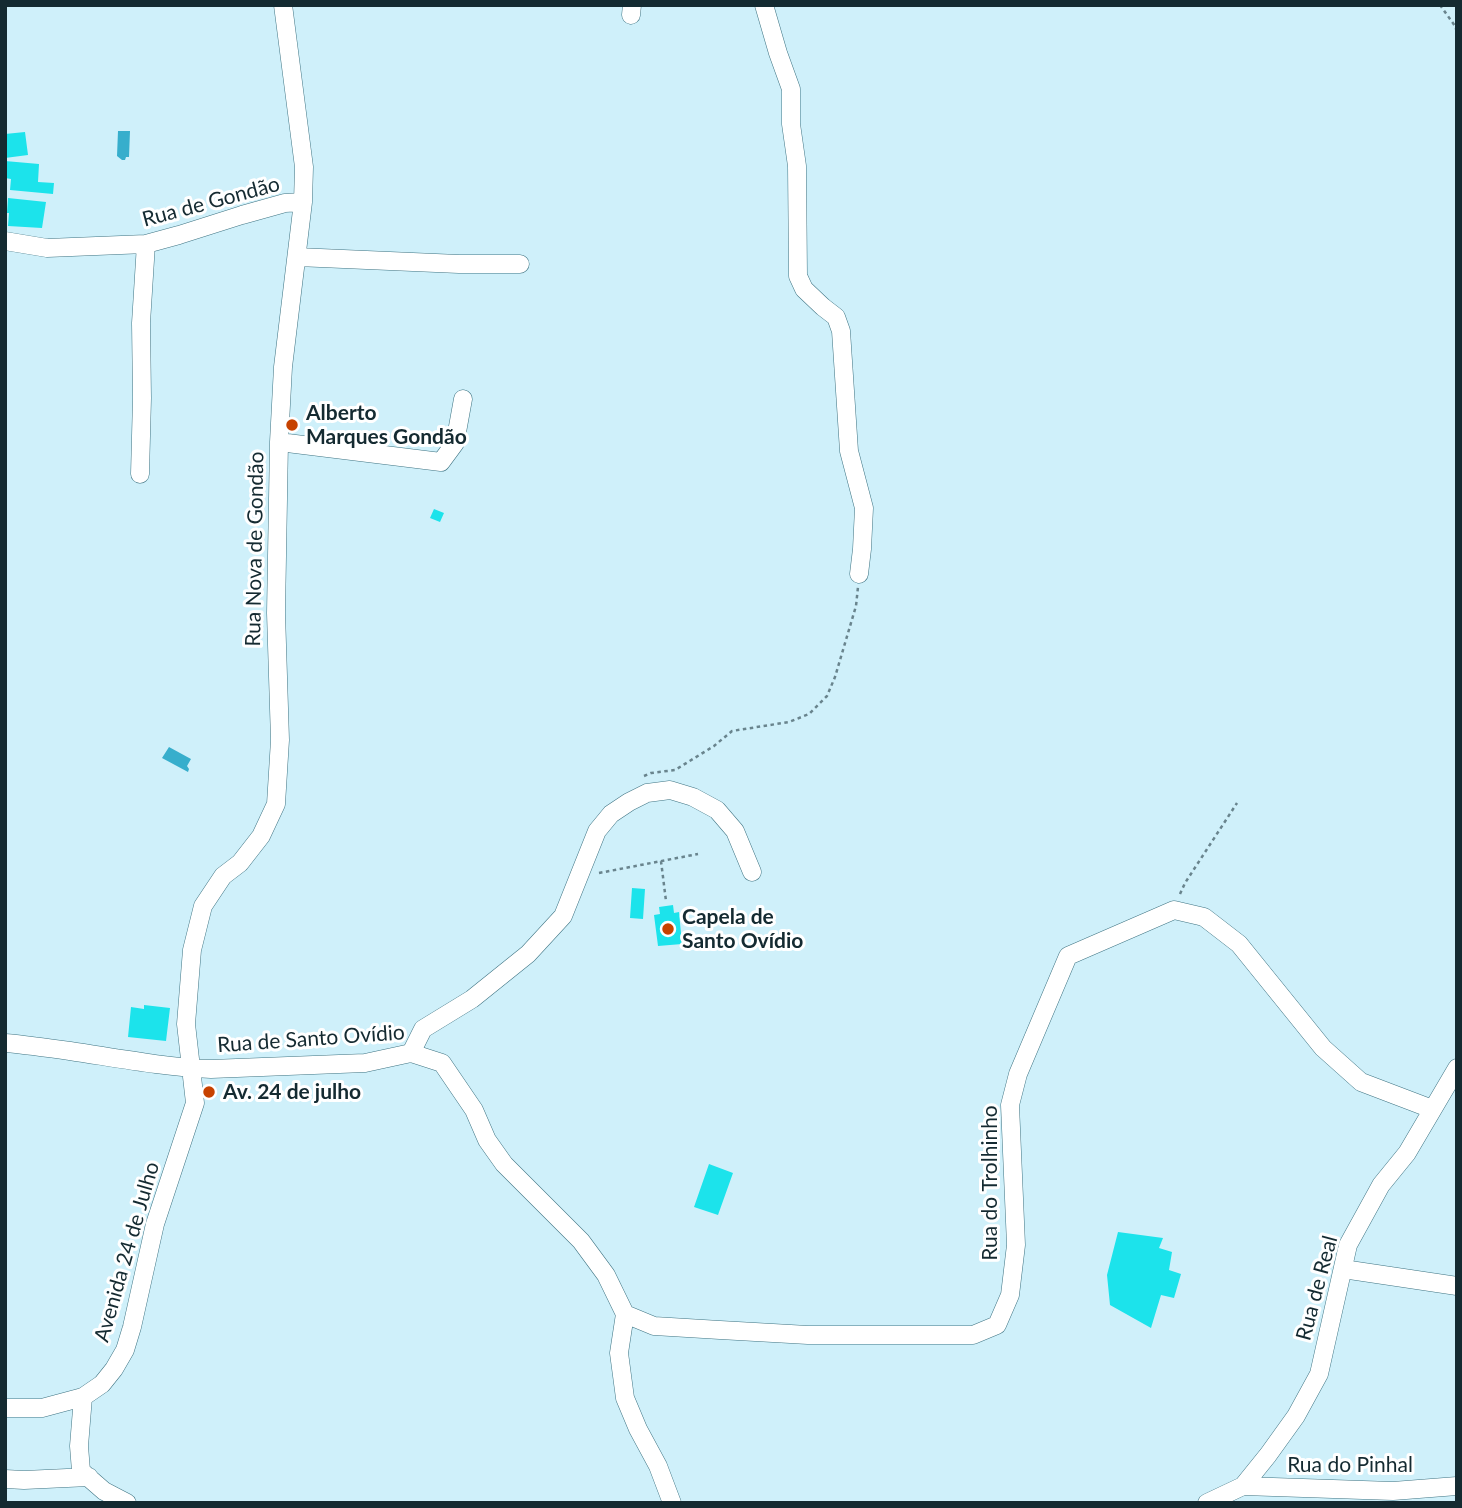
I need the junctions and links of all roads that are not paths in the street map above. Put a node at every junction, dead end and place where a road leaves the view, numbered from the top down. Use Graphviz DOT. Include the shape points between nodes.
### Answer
graph roads {
  1 [pos="283,5"];
  2 [pos="764,5"];
  3 [pos="303,202"];
  4 [pos="5,241"];
  5 [pos="146,244"];
  6 [pos="297,257"];
  7 [pos="520,264"];
  8 [pos="463,399"];
  9 [pos="279,442"];
  10 [pos="140,474"];
  11 [pos="859,574"];
  12 [pos="752,872"];
  13 [pos="5,1043"];
  14 [pos="411,1054"];
  15 [pos="191,1068"];
  16 [pos="1457,1068"];
  17 [pos="1432,1109"];
  18 [pos="1343,1269"];
  19 [pos="1457,1286"];
  20 [pos="625,1314"];
  21 [pos="83,1397"];
  22 [pos="5,1408"];
  23 [pos="89,1477"];
  24 [pos="5,1479"];
  25 [pos="1243,1486"];
  26 [pos="1457,1486"];
  27 [pos="127,1503"];
  28 [pos="672,1503"];
  29 [pos="1207,1503"];
  1 -- 3 [label="street, Rua Nova de Gondão" via="304,167"];
  2 -- 11 [label="street" via="791,89 797,166 797,276 804,289 836,317 841,331 849,450 864,508"];
  3 -- 5 [label="street, Rua de Gondão" via="285,203"];
  3 -- 6 [label="street, Rua Nova de Gondão"];
  4 -- 5 [label="street, Rua de Gondão" via="47,247"];
  5 -- 10 [label="street"];
  6 -- 7 [label="street"];
  6 -- 9 [label="street, Rua Nova de Gondão"];
  8 -- 9 [label="street" via="455,443 441,462"];
  9 -- 15 [label="street, Rua Nova de Gondão" via="276,804 261,836 223,876 203,906 192,950 186,1024"];
  12 -- 14 [label="street" via="735,831 717,810 670,790 647,793 629,802 597,831 563,916 528,954 472,999 423,1030"];
  13 -- 15 [label="street, Rua de Santo Ovídio"];
  14 -- 15 [label="street, Rua de Santo Ovídio" via="365,1063"];
  14 -- 20 [label="street, Rua de Santo Ovídio" via="442,1063 474,1110 492,1148 581,1241 606,1275"];
  15 -- 21 [label="street, Avenida 24 de Julho" via="195,1103 155,1224 125,1350 102,1384"];
  16 -- 17 [label="street, Rua de Real"];
  17 -- 18 [label="street, Rua de Real" via="1407,1153 1381,1185 1348,1245"];
  17 -- 20 [label="street, Rua do Trolhinho" via="1361,1082 1323,1048 1239,944 1204,917 1174,910 1068,956 1045,1008 1010,1105 1016,1245 1010,1295 997,1325 973,1335 808,1335 654,1326"];
  18 -- 19 [label="street"];
  18 -- 25 [label="street, Rua de Real" via="1319,1374 1296,1416"];
  20 -- 28 [label="street" via="619,1353 625,1398"];
  21 -- 22 [label="street, Avenida 24 de Julho" via="42,1408"];
  21 -- 23 [label="street" via="79,1447 81,1471"];
  23 -- 24 [label="street"];
  23 -- 27 [label="street"];
  25 -- 26 [label="street, Rua do Pinhal" via="1393,1491"];
  25 -- 29 [label="street, Rua de Real"];
}
